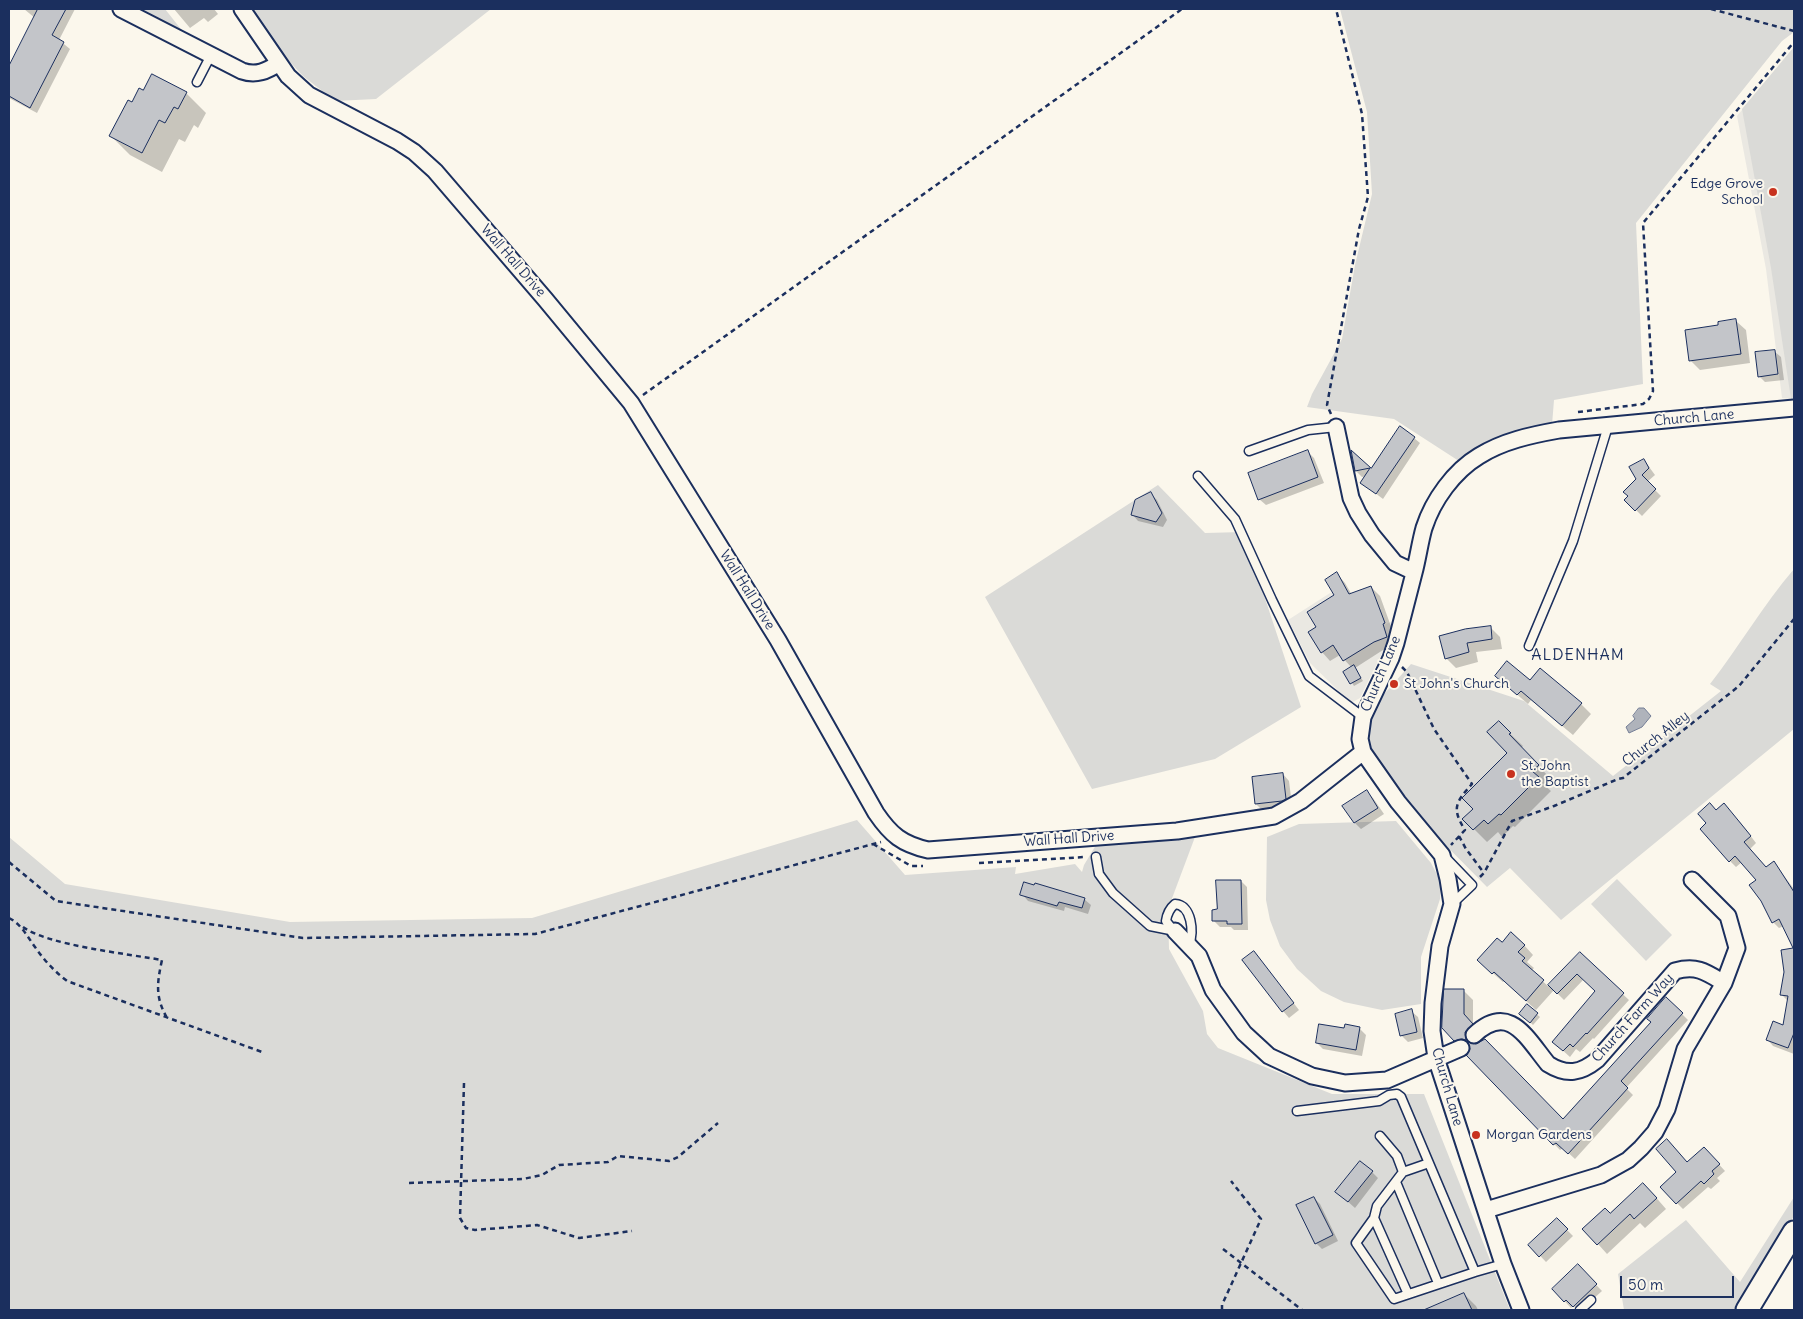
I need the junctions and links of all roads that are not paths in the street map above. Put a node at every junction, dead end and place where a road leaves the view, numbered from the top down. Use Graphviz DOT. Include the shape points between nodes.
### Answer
graph roads {
  1 [pos="122,9"];
  2 [pos="242,9"];
  3 [pos="211,55"];
  4 [pos="279,63"];
  5 [pos="197,82"];
  6 [pos="1794,408"];
  7 [pos="1608,426"];
  8 [pos="1336,428"];
  9 [pos="1249,451"];
  10 [pos="1198,476"];
  11 [pos="1414,572"];
  12 [pos="1529,646"];
  13 [pos="1363,717"];
  14 [pos="1363,752"];
  15 [pos="1442,855"];
  16 [pos="1096,857"];
  17 [pos="1692,880"];
  18 [pos="1452,904"];
  19 [pos="1175,931"];
  20 [pos="1189,945"];
  21 [pos="1724,983"];
  22 [pos="1474,1035"];
  23 [pos="1461,1048"];
  24 [pos="1436,1058"];
  25 [pos="1388,1088"];
  26 [pos="1297,1111"];
  27 [pos="1380,1136"];
  28 [pos="1429,1163"];
  29 [pos="1403,1172"];
  30 [pos="1396,1182"];
  31 [pos="1486,1210"];
  32 [pos="1374,1218"];
  33 [pos="1794,1232"];
  34 [pos="1503,1264"];
  35 [pos="1475,1272"];
  36 [pos="1438,1283"];
  37 [pos="1408,1294"];
  38 [pos="1591,1300"];
  39 [pos="1521,1310"];
  40 [pos="1580,1310"];
  41 [pos="1747,1310"];
  1 -- 3 [label="street"];
  2 -- 4 [label="street, Wall Hall Drive"];
  3 -- 4 [label="street" via="250,74"];
  3 -- 5 [label="lane"];
  4 -- 14 [label="street, Wall Hall Drive" via="308,95 397,141 435,171 631,403 778,640 876,813 896,837 909,845 928,850 1177,831 1274,816 1301,801"];
  6 -- 7 [label="street, Church Lane"];
  7 -- 11 [label="street, Church Lane" via="1526,436 1478,456 1461,469 1440,496 1425,526"];
  7 -- 12 [label="lane" via="1573,540"];
  8 -- 9 [label="lane" via="1308,430"];
  8 -- 11 [label="street" via="1351,498 1358,513 1396,563"];
  10 -- 13 [label="lane" via="1236,520 1309,676"];
  11 -- 13 [label="street, Church Lane" via="1391,658"];
  13 -- 14 [label="street, Church Lane" via="1360,739"];
  14 -- 15 [label="street, Church Lane" via="1398,802"];
  15 -- 18 [label="street, Church Lane"];
  15 -- 18 [label="lane" via="1472,885"];
  16 -- 19 [label="lane" via="1099,874 1113,894 1150,926"];
  17 -- 21 [label="street" via="1728,916 1733,930 1737,948"];
  18 -- 24 [label="street, Church Lane" via="1440,946 1433,1003 1432,1031"];
  19 -- 20 [label="street"];
  19 -- 20 [label="lane" via="1166,917 1169,908 1175,904 1187,909 1189,914 1192,938"];
  20 -- 25 [label="street" via="1199,956 1218,997 1244,1033 1269,1056 1312,1076"];
  21 -- 22 [label="street, Church Farm Way" via="1697,968 1675,971 1597,1060 1580,1071 1571,1072 1548,1064 1518,1027 1505,1021 1489,1023"];
  21 -- 31 [label="street" via="1685,1049 1667,1109 1655,1132 1641,1148 1601,1176"];
  23 -- 24 [label="street"];
  24 -- 25 [label="street"];
  24 -- 31 [label="street, Church Lane"];
  25 -- 26 [label="lane" via="1379,1101"];
  25 -- 28 [label="lane" via="1401,1097"];
  27 -- 29 [label="lane" via="1396,1156"];
  28 -- 29 [label="lane"];
  28 -- 35 [label="lane"];
  29 -- 30 [label="lane"];
  30 -- 32 [label="lane" via="1377,1206"];
  30 -- 36 [label="lane"];
  31 -- 34 [label="street, Church Lane"];
  32 -- 37 [label="lane"];
  32 -- 37 [label="lane" via="1356,1243 1394,1299"];
  33 -- 41 [label="main road"];
  34 -- 35 [label="lane"];
  34 -- 39 [label="street, Church Lane"];
  35 -- 36 [label="lane"];
  36 -- 37 [label="lane"];
  38 -- 40 [label="lane"];
}
